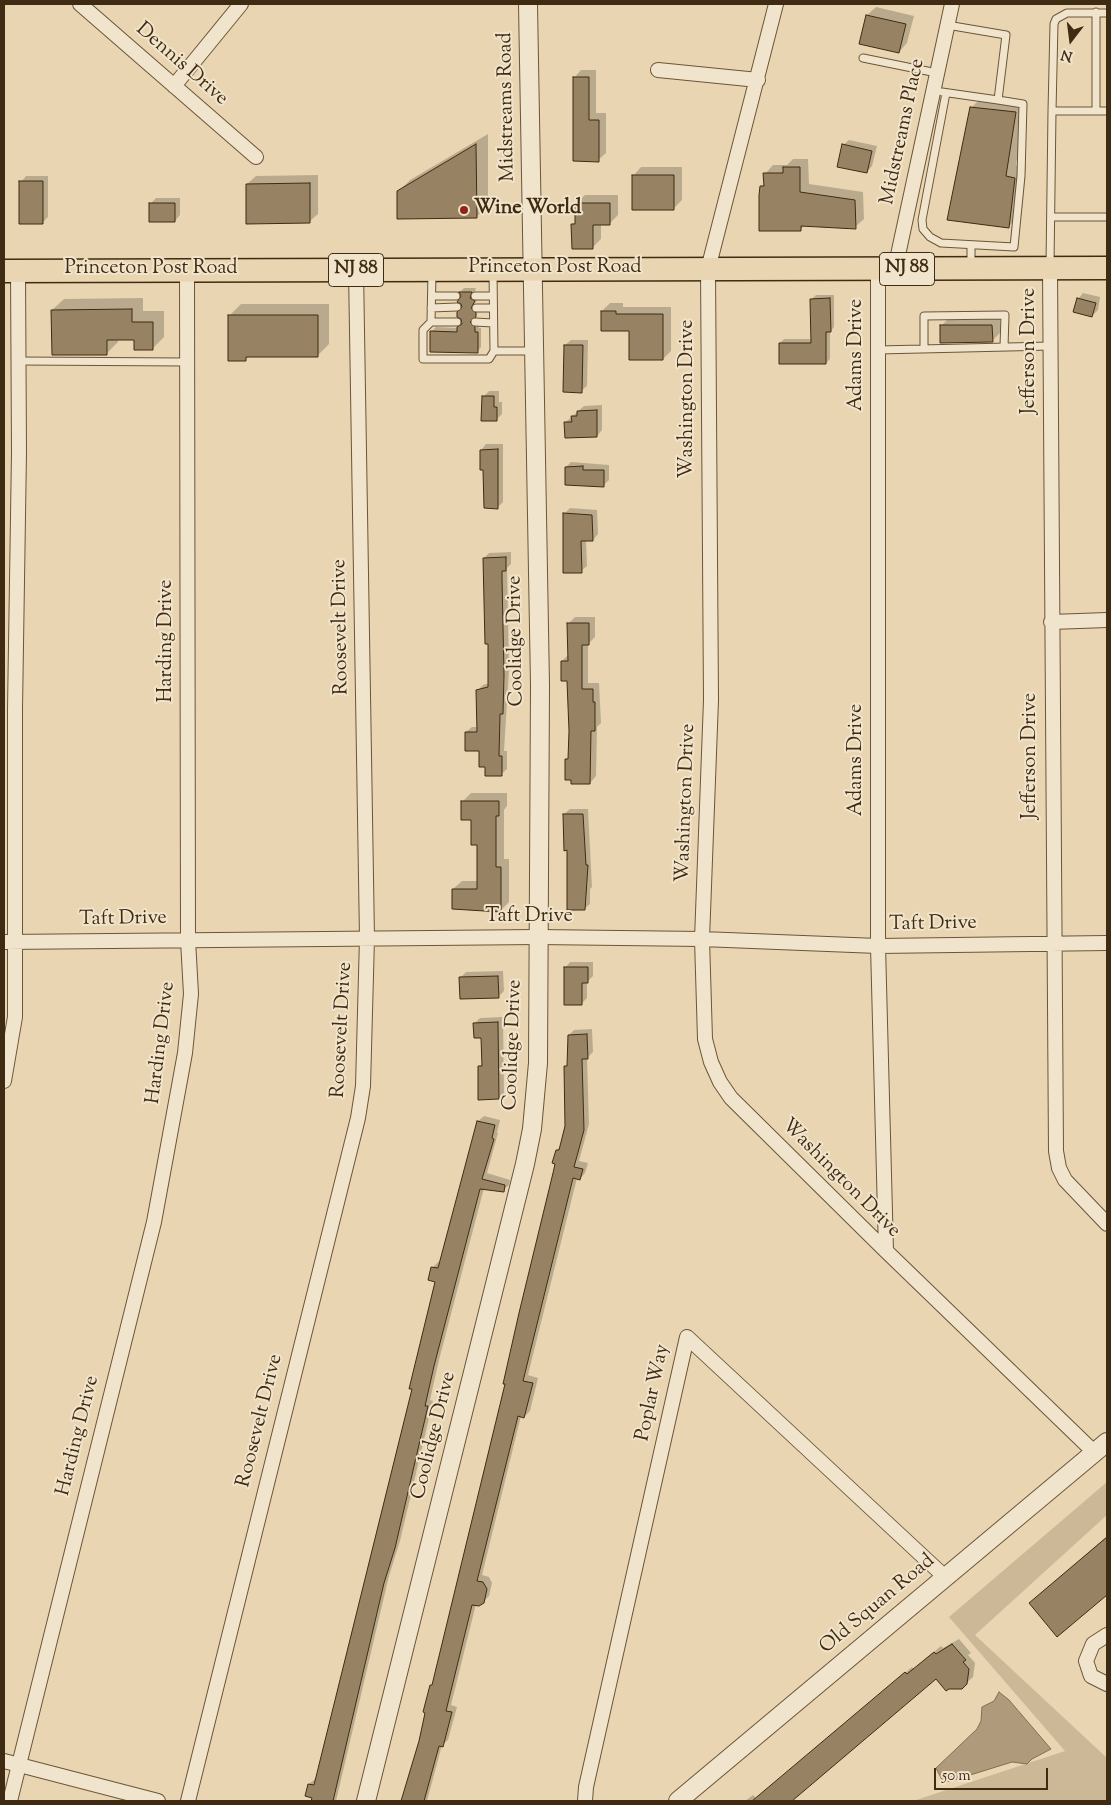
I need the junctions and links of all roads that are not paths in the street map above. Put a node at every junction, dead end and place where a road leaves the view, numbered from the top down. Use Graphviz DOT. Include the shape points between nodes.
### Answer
graph roads {
  1 [pos="80,4"];
  2 [pos="241,4"];
  3 [pos="528,4"];
  4 [pos="776,4"];
  5 [pos="952,4"];
  6 [pos="1096,12"];
  7 [pos="1107,12"];
  8 [pos="947,25"];
  9 [pos="863,58"];
  10 [pos="658,70"];
  11 [pos="937,73"];
  12 [pos="758,80"];
  13 [pos="174,86"];
  14 [pos="940,91"];
  15 [pos="998,100"];
  16 [pos="1052,110"];
  17 [pos="1096,111"];
  18 [pos="1107,111"];
  19 [pos="256,157"];
  20 [pos="906,217"];
  21 [pos="1051,217"];
  22 [pos="1107,217"];
  23 [pos="922,221"];
  24 [pos="971,245"];
  25 [pos="1050,268"];
  26 [pos="1107,268"];
  27 [pos="492,269"];
  28 [pos="708,269"];
  29 [pos="887,269"];
  30 [pos="971,269"];
  31 [pos="187,270"];
  32 [pos="356,270"];
  33 [pos="432,270"];
  34 [pos="531,270"];
  35 [pos="11,271"];
  36 [pos="432,296"];
  37 [pos="456,296"];
  38 [pos="475,296"];
  39 [pos="492,296"];
  40 [pos="457,307"];
  41 [pos="431,308"];
  42 [pos="476,308"];
  43 [pos="493,308"];
  44 [pos="431,322"];
  45 [pos="457,322"];
  46 [pos="476,322"];
  47 [pos="493,323"];
  48 [pos="1051,346"];
  49 [pos="1000,348"];
  50 [pos="927,349"];
  51 [pos="878,350"];
  52 [pos="494,351"];
  53 [pos="533,351"];
  54 [pos="18,361"];
  55 [pos="187,362"];
  56 [pos="1107,620"];
  57 [pos="1052,622"];
  58 [pos="367,938"];
  59 [pos="538,938"];
  60 [pos="702,939"];
  61 [pos="188,940"];
  62 [pos="10,941"];
  63 [pos="1053,943"];
  64 [pos="1107,943"];
  65 [pos="878,946"];
  66 [pos="4,1081"];
  67 [pos="1107,1224"];
  68 [pos="886,1251"];
  69 [pos="1101,1448"];
  70 [pos="945,1577"];
  71 [pos="1107,1635"];
  72 [pos="1107,1684"];
  73 [pos="4,1761"];
  74 [pos="18,1765"];
  75 [pos="10,1801"];
  76 [pos="158,1801"];
  77 [pos="188,1801"];
  78 [pos="366,1801"];
  79 [pos="585,1801"];
  80 [pos="678,1801"];
  1 -- 13 [label="street, Dennis Drive"];
  2 -- 13 [label="street"];
  3 -- 34 [label="street, Midstreams Road"];
  4 -- 12 [label="street, Washington Drive"];
  5 -- 8 [label="street, Midstreams Place"];
  6 -- 7 [label="lane"];
  6 -- 16 [label="lane" via="1060,15 1054,24"];
  6 -- 17 [label="lane"];
  8 -- 11 [label="street, Midstreams Place"];
  8 -- 15 [label="lane" via="1006,35"];
  9 -- 11 [label="lane"];
  10 -- 12 [label="street"];
  11 -- 14 [label="street, Midstreams Place"];
  12 -- 28 [label="street, Washington Drive"];
  13 -- 19 [label="street, Dennis Drive"];
  14 -- 15 [label="lane"];
  14 -- 20 [label="street, Midstreams Place"];
  14 -- 23 [label="lane"];
  15 -- 24 [label="lane" via="1023,104 1021,176 1014,247"];
  16 -- 17 [label="lane"];
  16 -- 21 [label="lane"];
  17 -- 18 [label="lane"];
  20 -- 23 [label="lane"];
  20 -- 29 [label="street, Midstreams Place"];
  21 -- 22 [label="lane"];
  21 -- 25 [label="lane"];
  23 -- 24 [label="lane" via="923,229 941,243"];
  24 -- 30 [label="lane"];
  25 -- 26 [label="main road, Princeton Post Road / NJ 88"];
  25 -- 30 [label="main road, Princeton Post Road / NJ 88"];
  25 -- 48 [label="street, Jefferson Drive"];
  27 -- 33 [label="main road, Princeton Post Road / NJ 88"];
  27 -- 34 [label="main road, Princeton Post Road / NJ 88"];
  27 -- 39 [label="lane"];
  28 -- 29 [label="main road, Princeton Post Road / NJ 88"];
  28 -- 34 [label="main road, Princeton Post Road / NJ 88"];
  28 -- 60 [label="street, Washington Drive" via="711,700"];
  29 -- 30 [label="main road, Princeton Post Road / NJ 88"];
  29 -- 51 [label="street, Adams Drive"];
  31 -- 32 [label="main road, Princeton Post Road / NJ 88"];
  31 -- 35 [label="main road, Princeton Post Road / NJ 88"];
  31 -- 55 [label="street, Harding Drive"];
  32 -- 33 [label="main road, Princeton Post Road / NJ 88"];
  32 -- 58 [label="street, Roosevelt Drive"];
  33 -- 36 [label="lane"];
  34 -- 53 [label="street, Coolidge Drive"];
  35 -- 54 [label="street"];
  36 -- 37 [label="lane"];
  36 -- 41 [label="lane"];
  38 -- 39 [label="lane"];
  39 -- 43 [label="lane"];
  40 -- 41 [label="lane"];
  41 -- 44 [label="lane"];
  42 -- 43 [label="lane"];
  43 -- 47 [label="lane"];
  44 -- 45 [label="lane"];
  44 -- 52 [label="lane" via="423,330 423,359 489,359"];
  46 -- 47 [label="lane"];
  47 -- 52 [label="lane"];
  48 -- 49 [label="lane"];
  48 -- 57 [label="street, Jefferson Drive"];
  49 -- 50 [label="lane"];
  49 -- 50 [label="lane" via="1005,316 924,316"];
  50 -- 51 [label="lane"];
  51 -- 65 [label="street, Adams Drive"];
  52 -- 53 [label="lane"];
  53 -- 59 [label="street, Coolidge Drive" via="540,685"];
  54 -- 55 [label="lane"];
  54 -- 62 [label="street"];
  55 -- 61 [label="street, Harding Drive"];
  56 -- 57 [label="street"];
  57 -- 63 [label="street, Jefferson Drive"];
  58 -- 59 [label="street, Taft Drive"];
  58 -- 61 [label="street, Taft Drive"];
  58 -- 77 [label="street, Roosevelt Drive" via="364,1086 358,1118"];
  59 -- 60 [label="street, Taft Drive"];
  59 -- 78 [label="street, Coolidge Drive" via="538,1063 527,1155"];
  60 -- 65 [label="street, Taft Drive"];
  60 -- 68 [label="street, Washington Drive" via="705,1039 720,1082 731,1098"];
  61 -- 62 [label="street, Taft Drive"];
  61 -- 74 [label="street, Harding Drive" via="191,994 185,1053 154,1222"];
  62 -- 66 [label="street" via="15,1017"];
  63 -- 64 [label="street, Taft Drive"];
  63 -- 65 [label="street, Taft Drive"];
  63 -- 67 [label="street, Jefferson Drive" via="1056,1152 1059,1168 1074,1191"];
  65 -- 68 [label="street, Adams Drive"];
  68 -- 69 [label="street, Washington Drive"];
  69 -- 70 [label="street, Old Squan Road"];
  70 -- 79 [label="street, Poplar Way" via="687,1337"];
  70 -- 80 [label="street, Old Squan Road"];
  71 -- 72 [label="street" via="1093,1644 1086,1661 1091,1676"];
  73 -- 74 [label="street"];
  74 -- 75 [label="street, Harding Drive"];
  74 -- 76 [label="street"];
}
